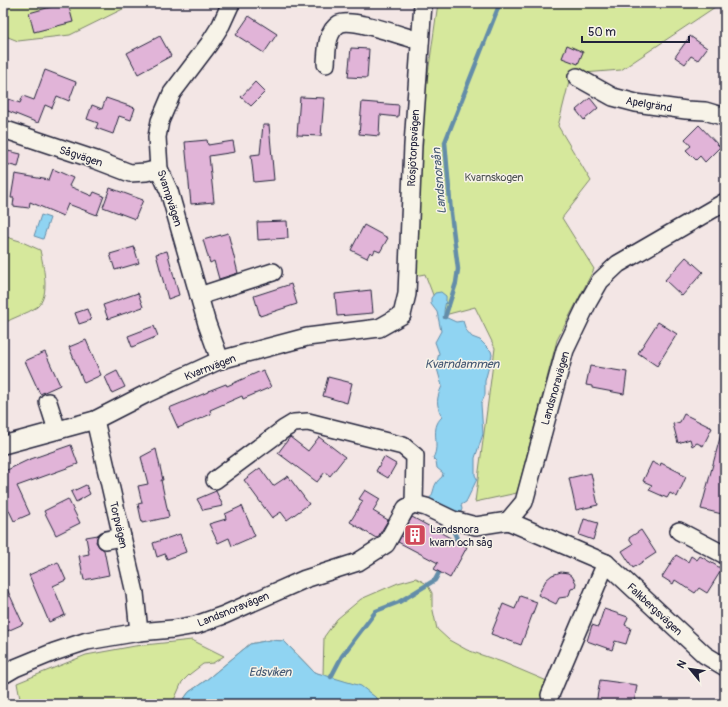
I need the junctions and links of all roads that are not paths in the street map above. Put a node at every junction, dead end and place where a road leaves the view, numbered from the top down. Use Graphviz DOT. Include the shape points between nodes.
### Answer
graph roads {
  1 [pos="231,3"];
  2 [pos="423,3"];
  3 [pos="420,41"];
  4 [pos="326,64"];
  5 [pos="577,77"];
  6 [pos="725,117"];
  7 [pos="3,129"];
  8 [pos="159,169"];
  9 [pos="725,202"];
  10 [pos="272,272"];
  11 [pos="408,294"];
  12 [pos="199,296"];
  13 [pos="220,360"];
  14 [pos="48,402"];
  15 [pos="95,420"];
  16 [pos="57,430"];
  17 [pos="3,445"];
  18 [pos="215,480"];
  19 [pos="414,504"];
  20 [pos="508,521"];
  21 [pos="679,531"];
  22 [pos="725,556"];
  23 [pos="606,563"];
  24 [pos="139,632"];
  25 [pos="725,667"];
  26 [pos="3,675"];
  27 [pos="550,695"];
  1 -- 8 [label="street, Svampvägen" via="221,25 172,93 162,114 157,137"];
  2 -- 3 [label="street, Rösjötorpsvägen"];
  3 -- 4 [label="street" via="368,25 340,24 333,29 329,38"];
  3 -- 11 [label="street, Rösjötorpsvägen" via="413,145"];
  5 -- 6 [label="street, Apelgränd" via="613,96 636,103 705,111"];
  7 -- 8 [label="street, Sågvägen" via="130,173"];
  8 -- 12 [label="street, Svampvägen" via="169,191"];
  9 -- 20 [label="street, Landsnoravägen" via="618,264 600,281 565,350 524,502"];
  10 -- 12 [label="street"];
  11 -- 13 [label="street, Kvarnvägen" via="402,315 379,328 307,337"];
  12 -- 13 [label="street, Svampvägen"];
  13 -- 15 [label="street, Kvarnvägen"];
  14 -- 16 [label="street"];
  15 -- 16 [label="street, Kvarnvägen"];
  15 -- 24 [label="street, Torpvägen" via="114,539 135,593"];
  16 -- 17 [label="street, Kvarnvägen"];
  18 -- 19 [label="street" via="284,429 294,423 308,422 403,446 415,456"];
  19 -- 20 [label="street" via="453,520 476,526"];
  19 -- 24 [label="street, Landsnoravägen" via="406,508 386,544 358,562 305,579 196,625"];
  20 -- 23 [label="street, Falkbergsvägen"];
  21 -- 22 [label="street"];
  23 -- 25 [label="street, Falkbergsvägen" via="705,655"];
  23 -- 27 [label="street"];
  24 -- 26 [label="street, Landsnoravägen" via="87,641 54,652"];
}
